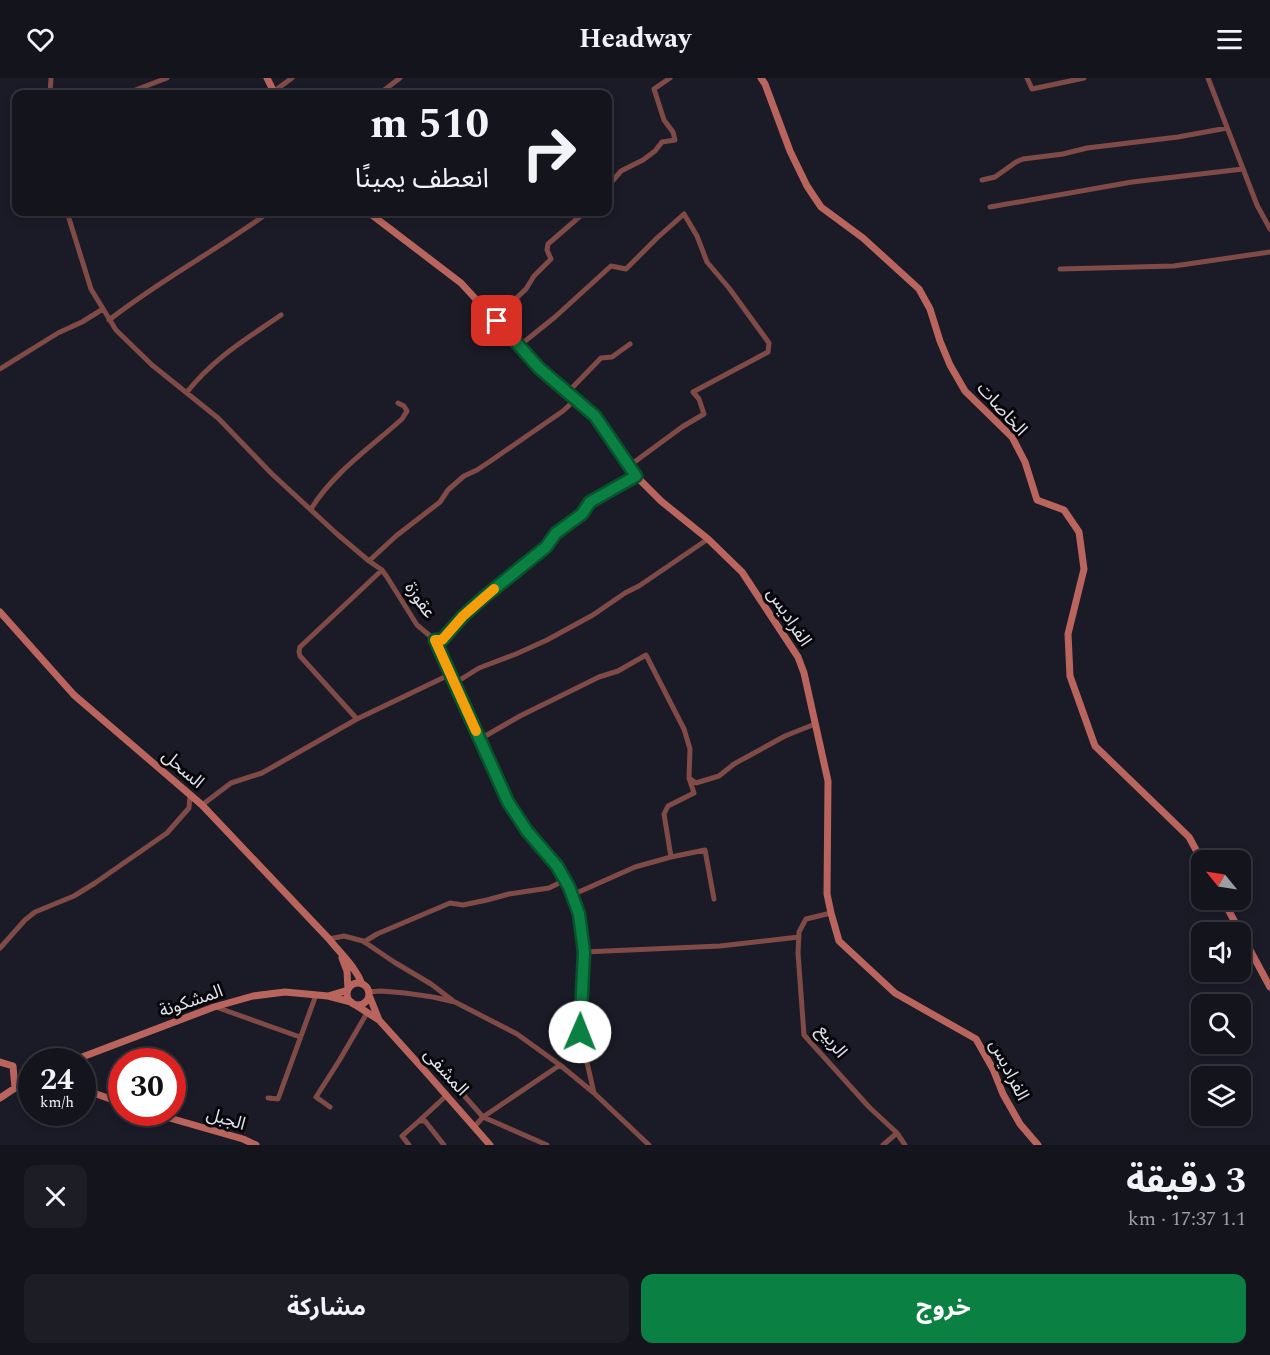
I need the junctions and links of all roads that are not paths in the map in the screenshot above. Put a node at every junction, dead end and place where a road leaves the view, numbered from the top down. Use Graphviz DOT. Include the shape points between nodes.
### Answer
graph roads {
  1 [pos="167,78"];
  2 [pos="292,78"];
  3 [pos="400,78"];
  4 [pos="670,78"];
  5 [pos="761,78"];
  6 [pos="1027,78"];
  7 [pos="1084,78"];
  8 [pos="1208,78"];
  9 [pos="136,90"];
  10 [pos="278,90"];
  11 [pos="385,90"];
  12 [pos="1227,128"];
  13 [pos="1243,168"];
  14 [pos="982,180"];
  15 [pos="612,181"];
  16 [pos="990,207"];
  17 [pos="68,216"];
  18 [pos="263,216"];
  19 [pos="373,216"];
  20 [pos="580,216"];
  21 [pos="1270,230"];
  22 [pos="1270,252"];
  23 [pos="1060,269"];
  24 [pos="103,309"];
  25 [pos="281,315"];
  26 [pos="110,320"];
  27 [pos="497,321"];
  28 [pos="630,344"];
  29 [pos="519,346"];
  30 [pos="0,369"];
  31 [pos="187,392"];
  32 [pos="568,392"];
  33 [pos="576,399"];
  34 [pos="398,403"];
  35 [pos="629,466"];
  36 [pos="636,476"];
  37 [pos="311,509"];
  38 [pos="708,539"];
  39 [pos="369,561"];
  40 [pos="382,570"];
  41 [pos="0,612"];
  42 [pos="435,640"];
  43 [pos="451,674"];
  44 [pos="455,682"];
  45 [pos="357,719"];
  46 [pos="815,724"];
  47 [pos="480,739"];
  48 [pos="689,778"];
  49 [pos="190,794"];
  50 [pos="202,806"];
  51 [pos="1196,850"];
  52 [pos="671,857"];
  53 [pos="564,880"];
  54 [pos="572,895"];
  55 [pos="714,899"];
  56 [pos="1228,910"];
  57 [pos="831,913"];
  58 [pos="799,937"];
  59 [pos="329,939"];
  60 [pos="364,942"];
  61 [pos="0,948"];
  62 [pos="584,952"];
  63 [pos="342,955"];
  64 [pos="362,984"];
  65 [pos="1270,987"];
  66 [pos="348,990"];
  67 [pos="369,994"];
  68 [pos="316,995"];
  69 [pos="328,996"];
  70 [pos="455,1002"];
  71 [pos="352,1003"];
  72 [pos="214,1007"];
  73 [pos="368,1013"];
  74 [pos="379,1020"];
  75 [pos="300,1037"];
  76 [pos="96,1052"];
  77 [pos="0,1062"];
  78 [pos="560,1065"];
  79 [pos="438,1066"];
  80 [pos="18,1087"];
  81 [pos="15,1088"];
  82 [pos="594,1093"];
  83 [pos="447,1095"];
  84 [pos="0,1098"];
  85 [pos="268,1098"];
  86 [pos="330,1107"];
  87 [pos="483,1117"];
  88 [pos="420,1121"];
  89 [pos="186,1123"];
  90 [pos="475,1126"];
  91 [pos="897,1133"];
  92 [pos="256,1145"];
  93 [pos="409,1145"];
  94 [pos="444,1145"];
  95 [pos="490,1145"];
  96 [pos="547,1145"];
  97 [pos="650,1145"];
  98 [pos="883,1145"];
  99 [pos="905,1145"];
  100 [pos="1038,1145"];
  1 -- 9 [label="street"];
  2 -- 10 [label="street"];
  3 -- 11 [label="street"];
  4 -- 15 [label="street" via="654,89 675,140 662,142"];
  5 -- 51 [label="street, الخاصات" via="790,151 821,207 863,238 919,289 964,391 1012,437 1037,500 1064,510 1079,532 1084,569 1068,634 1070,676 1095,746 1189,837"];
  6 -- 7 [label="street" via="1032,89"];
  8 -- 12 [label="street"];
  12 -- 13 [label="street"];
  12 -- 14 [label="street" via="1023,159 995,177"];
  13 -- 16 [label="street" via="1132,182"];
  13 -- 21 [label="street"];
  17 -- 24 [label="street, عقوزة" via="91,289"];
  18 -- 26 [label="street"];
  19 -- 27 [label="street, الفراديس" via="461,283"];
  20 -- 27 [label="street" via="548,243 551,259"];
  22 -- 23 [label="street" via="1174,266"];
  24 -- 26 [label="street, عقوزة"];
  24 -- 30 [label="street"];
  25 -- 31 [label="street" via="221,357"];
  26 -- 31 [label="street, عقوزة" via="152,365"];
  27 -- 29 [label="street, الفراديس"];
  28 -- 32 [label="street" via="612,357 601,358"];
  29 -- 32 [label="street, الفراديس"];
  29 -- 35 [label="street" via="611,266 626,269 684,214 707,262 769,343 768,352 693,392 704,414"];
  31 -- 37 [label="street, عقوزة"];
  32 -- 33 [label="street, الفراديس"];
  33 -- 35 [label="street, الفراديس" via="595,416"];
  33 -- 39 [label="street" via="464,476 440,502"];
  34 -- 37 [label="street" via="407,411 402,419 368,447"];
  35 -- 36 [label="street, الفراديس"];
  36 -- 38 [label="street, الفراديس"];
  36 -- 42 [label="street" via="590,502 582,514 463,616 442,640"];
  37 -- 39 [label="street, عقوزة"];
  38 -- 44 [label="street" via="592,615"];
  38 -- 46 [label="street, الفراديس" via="742,572 798,657"];
  39 -- 40 [label="street, عقوزة"];
  40 -- 42 [label="street, عقوزة" via="417,625"];
  40 -- 45 [label="street" via="299,652"];
  41 -- 49 [label="street, السحل" via="74,695"];
  42 -- 43 [label="street, عقوزة"];
  43 -- 44 [label="street, عقوزة"];
  43 -- 45 [label="street"];
  44 -- 47 [label="street, عقوزة"];
  45 -- 50 [label="street" via="262,773 231,783"];
  46 -- 48 [label="street" via="785,736 719,776 696,783"];
  46 -- 57 [label="street, الفراديس" via="828,781 827,894"];
  47 -- 48 [label="street" via="646,655 684,729 690,749"];
  47 -- 53 [label="street, عقوزة" via="508,802"];
  48 -- 52 [label="street" via="694,793 668,806 664,814"];
  49 -- 50 [label="street, السحل"];
  49 -- 61 [label="street" via="189,808 167,833 74,896 35,912"];
  50 -- 59 [label="street, السحل"];
  52 -- 54 [label="street" via="635,867"];
  52 -- 55 [label="street" via="705,850"];
  53 -- 54 [label="street, عقوزة"];
  53 -- 60 [label="street" via="549,888 463,905 450,903"];
  54 -- 62 [label="street, عقوزة"];
  56 -- 65 [label="street"];
  57 -- 58 [label="street" via="806,920"];
  57 -- 100 [label="street, الفراديس" via="839,941 895,993 976,1039 1020,1124"];
  58 -- 62 [label="street" via="693,948"];
  58 -- 91 [label="street, الربيع" via="804,1035"];
  59 -- 60 [label="street" via="344,936"];
  59 -- 63 [label="street, السحل"];
  60 -- 70 [label="street"];
  62 -- 82 [label="street, عقوزة" via="580,1032"];
  63 -- 64 [label="street, السحل"];
  63 -- 66 [label="street"];
  64 -- 66 [label="street"];
  64 -- 67 [label="street"];
  66 -- 69 [label="street"];
  66 -- 71 [label="street"];
  67 -- 70 [label="street" via="405,993"];
  67 -- 71 [label="street" via="364,1004"];
  67 -- 74 [label="street"];
  68 -- 69 [label="street, المشكونة"];
  68 -- 72 [label="street, المشكونة" via="285,992"];
  68 -- 75 [label="street"];
  69 -- 71 [label="street"];
  70 -- 78 [label="street" via="517,1034"];
  71 -- 73 [label="street"];
  72 -- 75 [label="street"];
  72 -- 76 [label="street, المشكونة"];
  73 -- 74 [label="street"];
  73 -- 86 [label="street" via="316,1097"];
  74 -- 83 [label="street, المشفى"];
  75 -- 85 [label="street" via="278,1099"];
  77 -- 81 [label="street" via="13,1066"];
  78 -- 82 [label="street"];
  78 -- 87 [label="street"];
  79 -- 87 [label="street"];
  80 -- 81 [label="street"];
  81 -- 84 [label="street"];
  82 -- 97 [label="street"];
  83 -- 88 [label="street"];
  83 -- 90 [label="street, المشفى"];
  87 -- 90 [label="street"];
  87 -- 96 [label="street"];
  88 -- 93 [label="street" via="402,1136"];
  88 -- 94 [label="street" via="425,1121"];
  89 -- 92 [label="street, الجبل"];
  90 -- 95 [label="street, المشفى"];
  91 -- 98 [label="street"];
  91 -- 99 [label="street, الربيع"];
}
